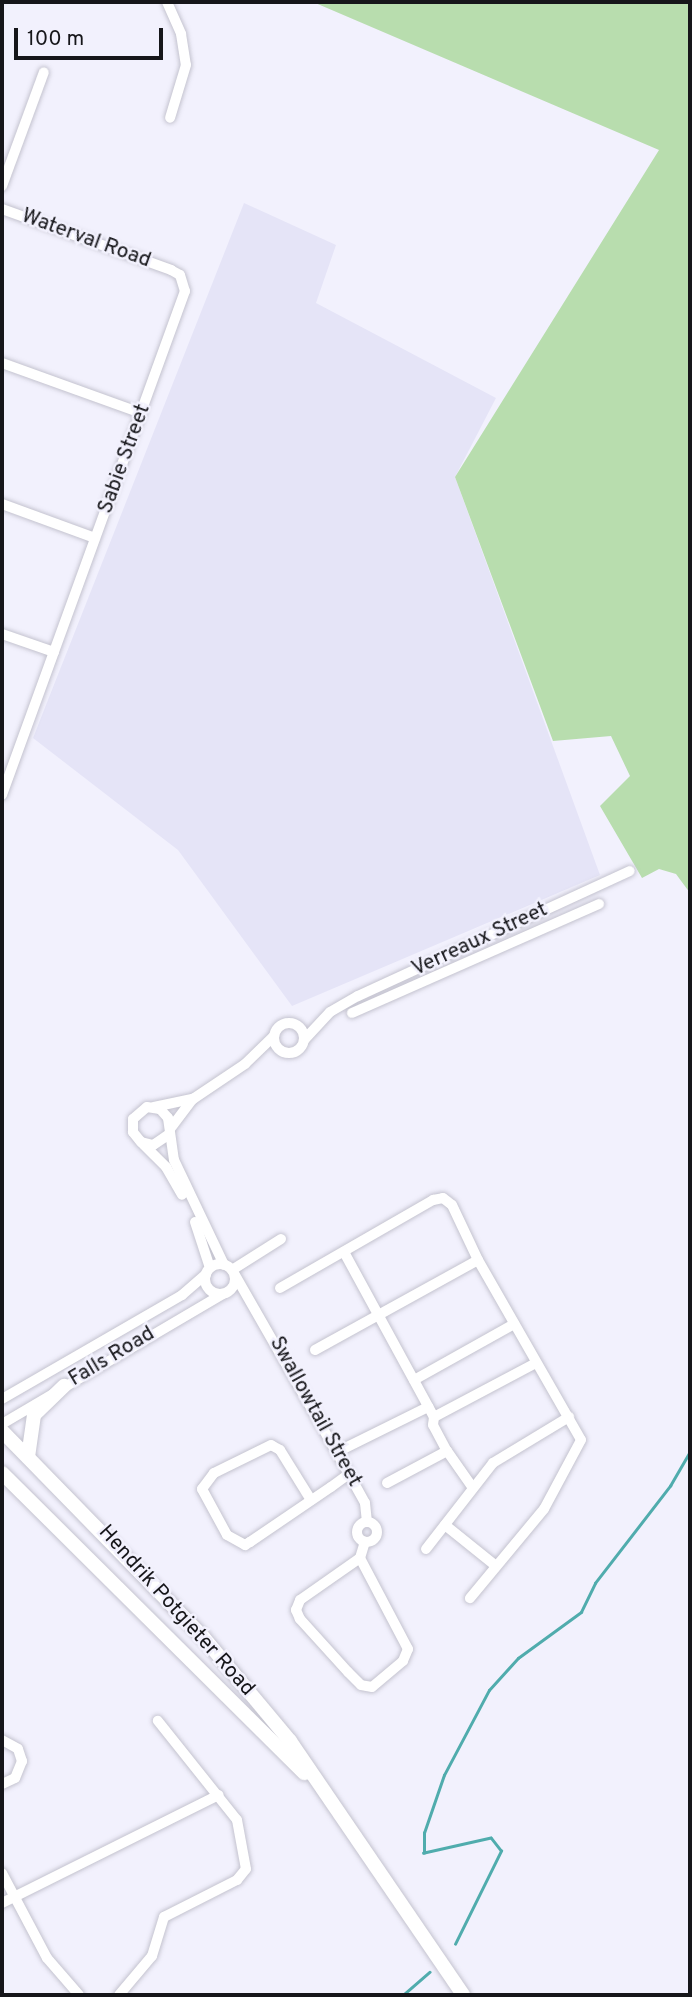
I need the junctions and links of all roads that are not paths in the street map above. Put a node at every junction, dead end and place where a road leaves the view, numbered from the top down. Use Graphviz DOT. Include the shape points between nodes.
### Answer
graph roads {
  1 [pos="167,2"];
  2 [pos="44,72"];
  3 [pos="170,118"];
  4 [pos="2,186"];
  5 [pos="2,209"];
  6 [pos="171,270"];
  7 [pos="2,363"];
  8 [pos="141,413"];
  9 [pos="2,504"];
  10 [pos="96,538"];
  11 [pos="2,634"];
  12 [pos="54,652"];
  13 [pos="2,794"];
  14 [pos="631,871"];
  15 [pos="599,904"];
  16 [pos="330,1012"];
  17 [pos="352,1013"];
  18 [pos="293,1024"];
  19 [pos="274,1036"];
  20 [pos="304,1040"];
  21 [pos="285,1053"];
  22 [pos="245,1064"];
  23 [pos="193,1099"];
  24 [pos="154,1107"];
  25 [pos="169,1132"];
  26 [pos="141,1142"];
  27 [pos="282,1239"];
  28 [pos="344,1252"];
  29 [pos="478,1260"];
  30 [pos="230,1270"];
  31 [pos="208,1271"];
  32 [pos="280,1288"];
  33 [pos="225,1293"];
  34 [pos="255,1307"];
  35 [pos="379,1315"];
  36 [pos="134,1322"];
  37 [pos="514,1324"];
  38 [pos="144,1338"];
  39 [pos="315,1350"];
  40 [pos="536,1363"];
  41 [pos="414,1380"];
  42 [pos="64,1386"];
  43 [pos="2,1399"];
  44 [pos="428,1406"];
  45 [pos="569,1417"];
  46 [pos="434,1418"];
  47 [pos="2,1424"];
  48 [pos="2,1432"];
  49 [pos="447,1451"];
  50 [pos="337,1452"];
  51 [pos="29,1457"];
  52 [pos="3,1474"];
  53 [pos="349,1474"];
  54 [pos="387,1483"];
  55 [pos="473,1488"];
  56 [pos="311,1500"];
  57 [pos="445,1525"];
  58 [pos="426,1549"];
  59 [pos="360,1558"];
  60 [pos="496,1566"];
  61 [pos="470,1598"];
  62 [pos="159,1720"];
  63 [pos="2,1740"];
  64 [pos="2,1784"];
  65 [pos="219,1795"];
  66 [pos="334,1804"];
  67 [pos="2,1873"];
  68 [pos="14,1896"];
  69 [pos="2,1903"];
  70 [pos="79,1995"];
  71 [pos="119,1995"];
  72 [pos="463,1995"];
  1 -- 3 [label="street" via="181,34 186,65"];
  2 -- 4 [label="street"];
  5 -- 6 [label="street, Waterval Road"];
  6 -- 8 [label="street, Sabie Street" via="180,275 185,291"];
  7 -- 8 [label="street"];
  8 -- 10 [label="street, Sabie Street"];
  9 -- 10 [label="street"];
  10 -- 12 [label="street, Sabie Street"];
  11 -- 12 [label="street"];
  12 -- 13 [label="street, Sabie Street"];
  14 -- 16 [label="street, Verreaux Street"];
  15 -- 17 [label="street"];
  16 -- 18 [label="street, Verreaux Street"];
  16 -- 20 [label="street, Verreaux Street"];
  18 -- 19 [label="street" via="283,1024"];
  18 -- 20 [label="street"];
  19 -- 21 [label="street" via="277,1048"];
  19 -- 22 [label="street"];
  20 -- 21 [label="street" via="297,1051"];
  21 -- 22 [label="street"];
  22 -- 23 [label="street"];
  23 -- 24 [label="street"];
  23 -- 25 [label="street"];
  24 -- 25 [label="street" via="168,1118"];
  24 -- 26 [label="street" via="141,1110 133,1119 133,1132"];
  25 -- 26 [label="street" via="159,1143"];
  25 -- 30 [label="street, Swallowtail Street" via="185,1187"];
  26 -- 31 [label="street" via="166,1167 179,1190 205,1242"];
  27 -- 30 [label="street"];
  28 -- 29 [label="street" via="443,1198 452,1205"];
  28 -- 32 [label="street"];
  28 -- 35 [label="street"];
  29 -- 35 [label="street"];
  29 -- 37 [label="street"];
  30 -- 31 [label="street"];
  30 -- 33 [label="street"];
  30 -- 34 [label="street, Swallowtail Street"];
  31 -- 33 [label="street" via="210,1290"];
  31 -- 36 [label="street, Falls Road" via="182,1295"];
  33 -- 34 [label="street"];
  33 -- 38 [label="street, Falls Road"];
  34 -- 50 [label="street, Swallowtail Street"];
  35 -- 39 [label="street"];
  35 -- 41 [label="street"];
  36 -- 38 [label="street"];
  36 -- 43 [label="street, Falls Road"];
  37 -- 40 [label="street"];
  37 -- 41 [label="street"];
  38 -- 42 [label="street, Falls Road"];
  40 -- 45 [label="street"];
  40 -- 46 [label="street"];
  41 -- 44 [label="street"];
  42 -- 47 [label="street, Falls Road"];
  42 -- 51 [label="main road" via="34,1415"];
  44 -- 46 [label="street"];
  44 -- 50 [label="street"];
  45 -- 55 [label="street" via="494,1463"];
  45 -- 60 [label="street" via="580,1440 578,1451 544,1509"];
  46 -- 49 [label="street"];
  48 -- 51 [label="main road, Hendrik Potgieter Road"];
  49 -- 54 [label="street"];
  49 -- 55 [label="street"];
  50 -- 53 [label="street, Swallowtail Street"];
  51 -- 66 [label="main road, Hendrik Potgieter Road" via="204,1638 290,1741"];
  52 -- 66 [label="main road, Hendrik Potgieter Road"];
  53 -- 56 [label="street"];
  53 -- 59 [label="street, Swallowtail Street" via="365,1503 367,1521 356,1529 365,1542"];
  55 -- 57 [label="street"];
  56 -- 56 [label="street" via="250,1542 238,1545 227,1535 202,1489 214,1473 271,1445 280,1450"];
  57 -- 58 [label="street"];
  57 -- 60 [label="street"];
  59 -- 59 [label="street" via="408,1649 403,1661 372,1687 354,1678 299,1619 296,1610 300,1600"];
  60 -- 61 [label="street"];
  62 -- 65 [label="street"];
  63 -- 64 [label="street" via="13,1744 22,1761 15,1778"];
  65 -- 68 [label="street" via="27,1894"];
  65 -- 71 [label="street" via="243,1835 246,1869 237,1880 164,1917 152,1956"];
  66 -- 72 [label="main road, Hendrik Potgieter Road"];
  67 -- 68 [label="street"];
  68 -- 69 [label="street"];
  68 -- 70 [label="street" via="47,1958"];
}
